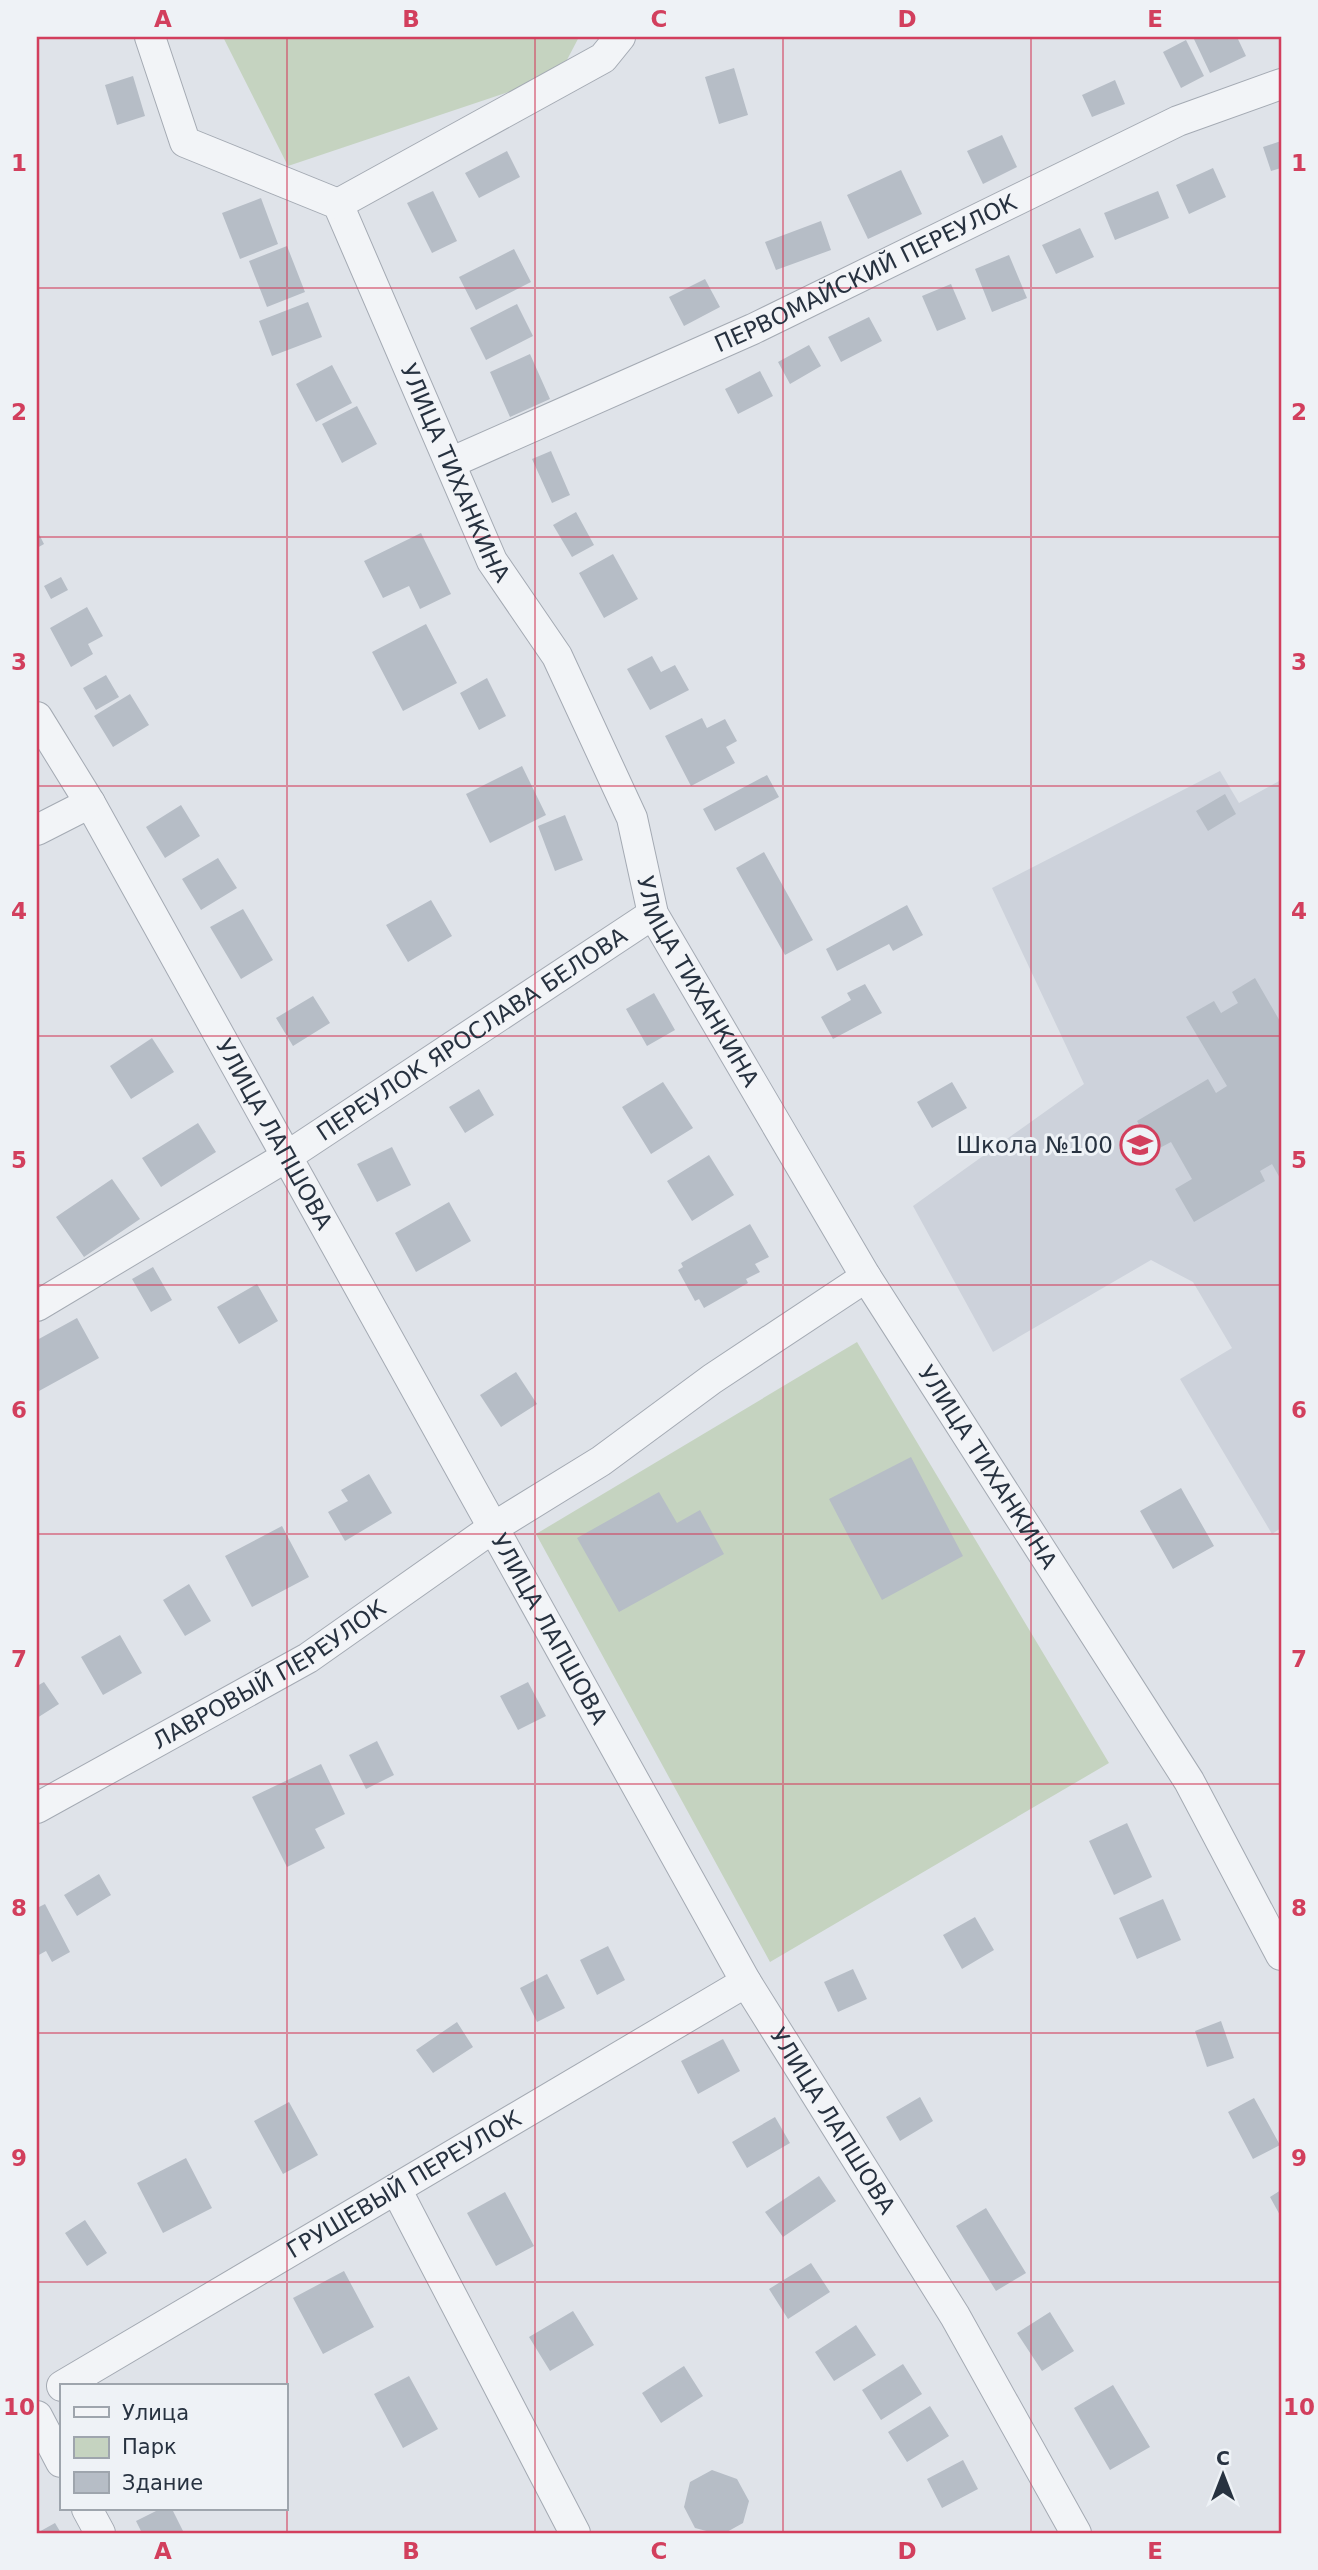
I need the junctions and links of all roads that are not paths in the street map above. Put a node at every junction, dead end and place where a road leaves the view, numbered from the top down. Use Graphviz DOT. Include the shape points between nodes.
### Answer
graph roads {
  1 [pos="150,37"];
  2 [pos="620,37"];
  3 [pos="1281,84"];
  4 [pos="338,204"];
  5 [pos="450,463"];
  6 [pos="37,717"];
  7 [pos="90,803"];
  8 [pos="37,830"];
  9 [pos="653,914"];
  10 [pos="286,1157"];
  11 [pos="866,1277"];
  12 [pos="37,1306"];
  13 [pos="494,1527"];
  14 [pos="37,1808"];
  15 [pos="1281,1955"];
  16 [pos="746,1982"];
  17 [pos="396,2189"];
  18 [pos="65,2384"];
  19 [pos="60,2387"];
  20 [pos="37,2401"];
  21 [pos="37,2416"];
  22 [pos="60,2460"];
  23 [pos="88,2510"];
  24 [pos="100,2533"];
  25 [pos="575,2533"];
  26 [pos="1076,2533"];
  1 -- 4 [label="street" via="185,142"];
  2 -- 4 [label="street" via="603,58"];
  3 -- 5 [label="street, ПЕРВОМАЙСКИЙ ПЕРЕУЛОК" via="1178,121 752,329"];
  4 -- 5 [label="street, УЛИЦА ТИХАНКИНА"];
  5 -- 9 [label="street, УЛИЦА ТИХАНКИНА" via="492,561 557,656 632,818"];
  6 -- 7 [label="street, УЛИЦА ЛАПШОВА"];
  7 -- 8 [label="street"];
  7 -- 10 [label="street, УЛИЦА ЛАПШОВА"];
  9 -- 10 [label="street, ПЕРЕУЛОК ЯРОСЛАВА БЕЛОВА"];
  9 -- 11 [label="street, УЛИЦА ТИХАНКИНА"];
  10 -- 12 [label="street, ПЕРЕУЛОК ЯРОСЛАВА БЕЛОВА"];
  10 -- 13 [label="street, УЛИЦА ЛАПШОВА"];
  11 -- 13 [label="street, ЛАВРОВЫЙ ПЕРЕУЛОК" via="712,1379 601,1461"];
  11 -- 15 [label="street, УЛИЦА ТИХАНКИНА" via="1189,1781"];
  13 -- 14 [label="street, ЛАВРОВЫЙ ПЕРЕУЛОК" via="308,1658"];
  13 -- 16 [label="street, УЛИЦА ЛАПШОВА"];
  16 -- 17 [label="street, ГРУШЕВЫЙ ПЕРЕУЛОК"];
  16 -- 26 [label="street, УЛИЦА ЛАПШОВА" via="955,2316"];
  17 -- 18 [label="street, ГРУШЕВЫЙ ПЕРЕУЛОК"];
  17 -- 25 [label="street"];
  19 -- 20 [label="street, ГРУШЕВЫЙ ПЕРЕУЛОК"];
  21 -- 22 [label="street"];
  23 -- 24 [label="street"];
}
